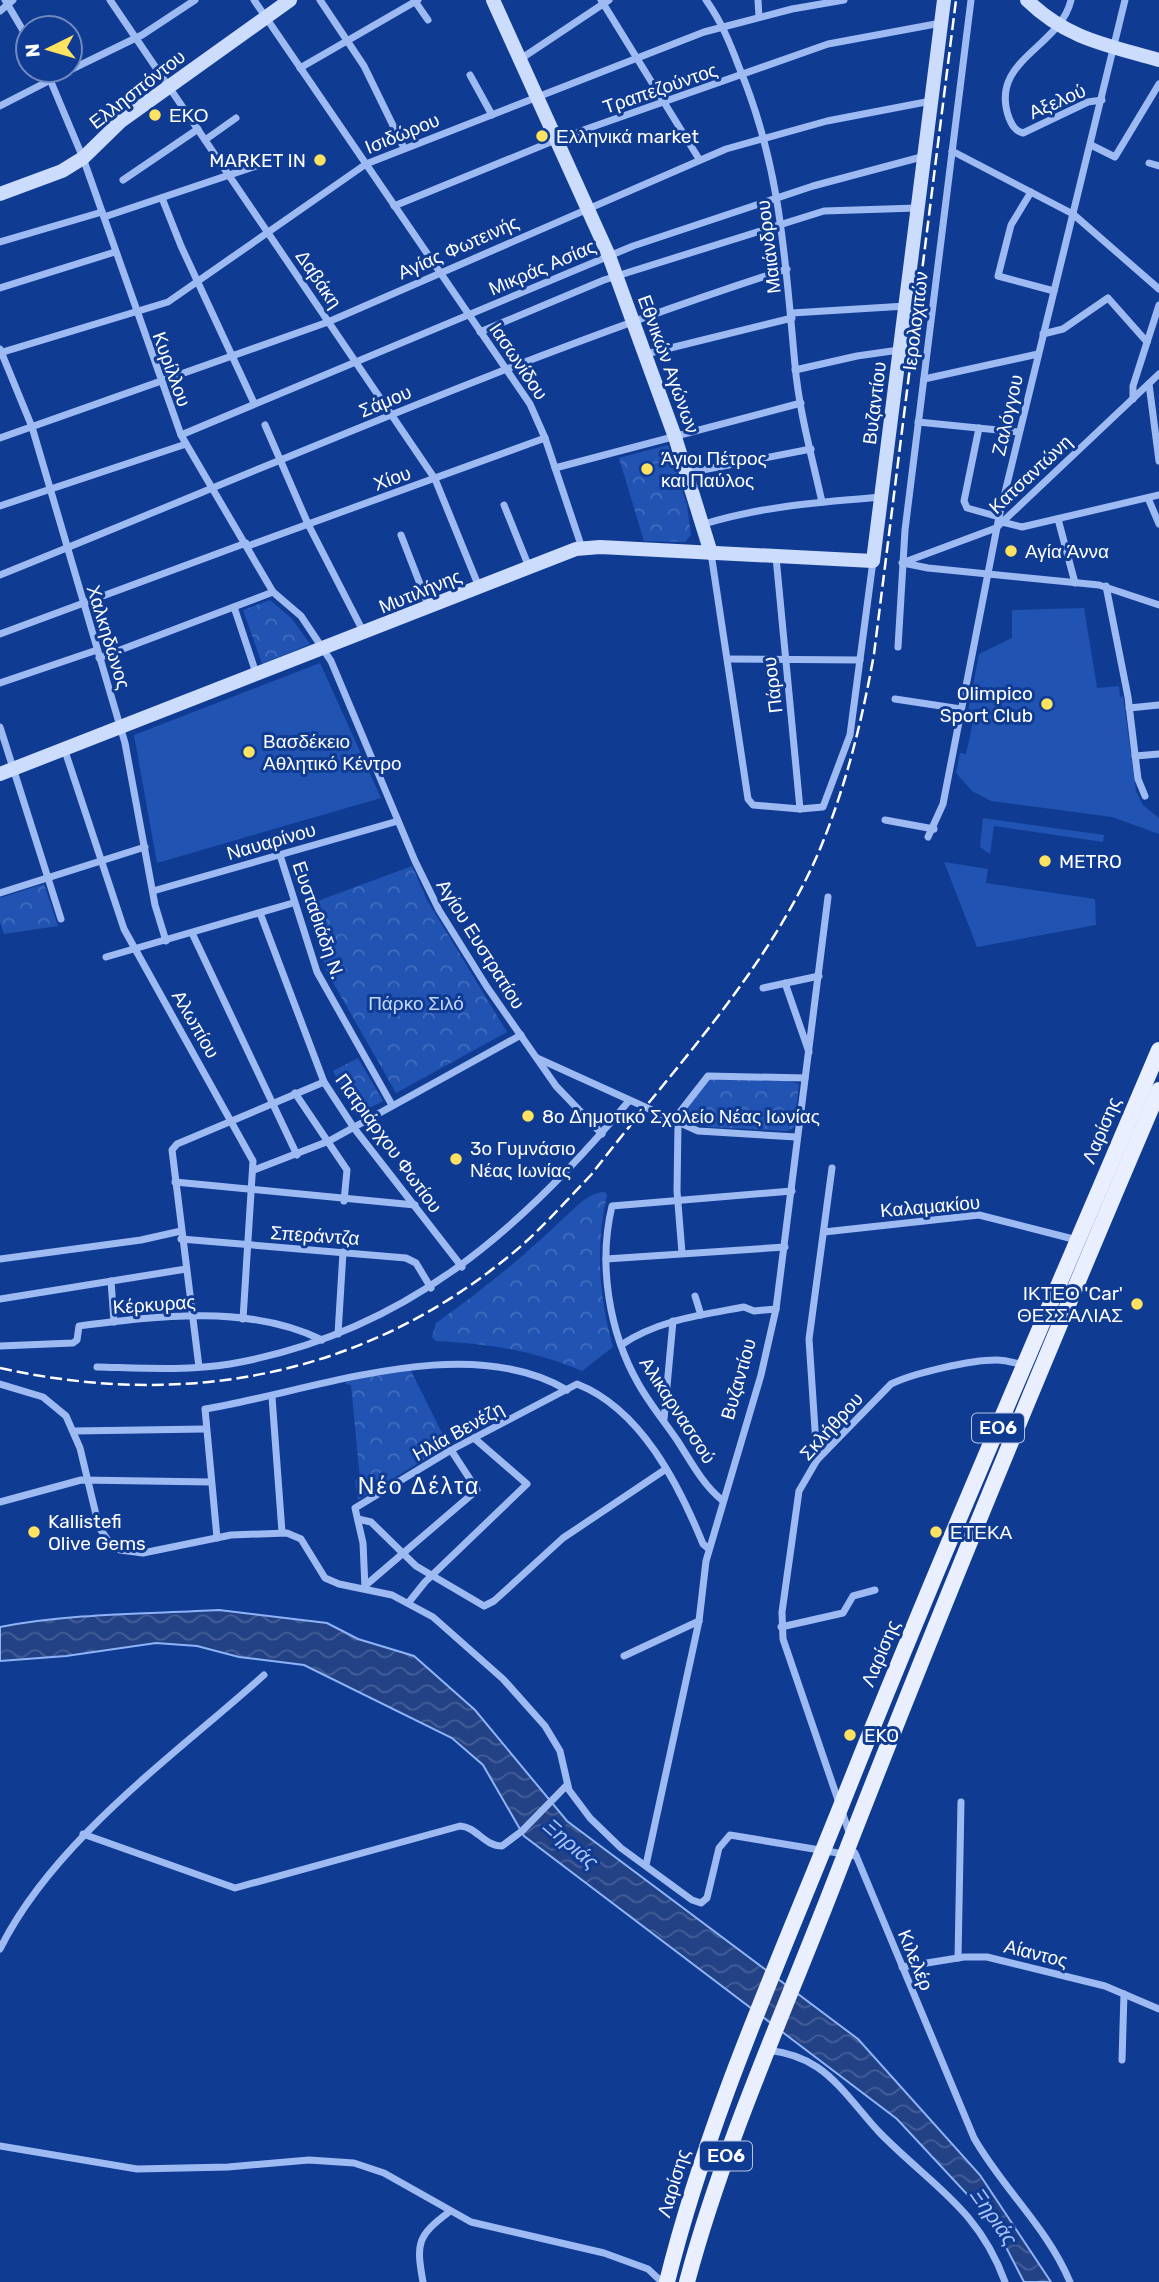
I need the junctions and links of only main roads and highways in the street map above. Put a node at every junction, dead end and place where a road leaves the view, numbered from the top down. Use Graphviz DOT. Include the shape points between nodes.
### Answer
graph roads {
  1 [pos="1159,1050"];
  2 [pos="1159,1090"];
  3 [pos="667,2282"];
  4 [pos="687,2282"];
  1 -- 3 [label="main road, Λαρίσης / ΕΟ6" via="753,2022 708,2143"];
  2 -- 4 [label="main road, Λαρίσης / ΕΟ6" via="954,1580 850,1850 773,2032 727,2154"];
}
